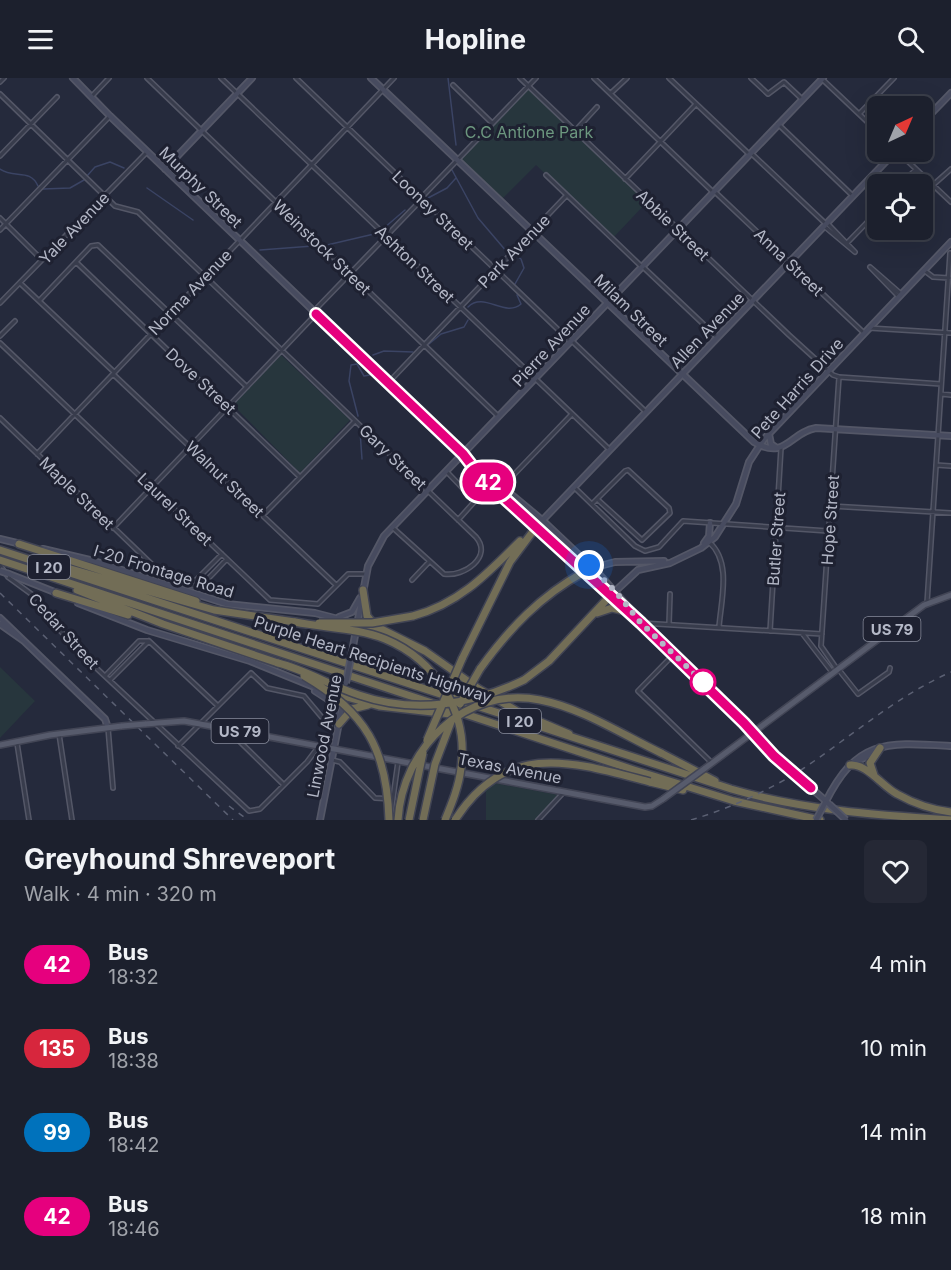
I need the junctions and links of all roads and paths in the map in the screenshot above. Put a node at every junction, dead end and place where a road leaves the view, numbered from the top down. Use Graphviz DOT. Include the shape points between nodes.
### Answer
graph roads {
  1 [pos="4,78"];
  2 [pos="74,78"];
  3 [pos="109,78"];
  4 [pos="147,78"];
  5 [pos="221,78"];
  6 [pos="296,78"];
  7 [pos="370,78"];
  8 [pos="394,78"];
  9 [pos="520,78"];
  10 [pos="536,78"];
  11 [pos="594,78"];
  12 [pos="627,78"];
  13 [pos="669,78"];
  14 [pos="752,78"];
  15 [pos="894,78"];
  16 [pos="249,79"];
  17 [pos="821,79"];
  18 [pos="0,82"];
  19 [pos="453,85"];
  20 [pos="528,86"];
  21 [pos="383,90"];
  22 [pos="237,93"];
  23 [pos="610,93"];
  24 [pos="951,93"];
  25 [pos="0,94"];
  26 [pos="92,96"];
  27 [pos="57,98"];
  28 [pos="802,99"];
  29 [pos="696,104"];
  30 [pos="597,107"];
  31 [pos="933,112"];
  32 [pos="859,114"];
  33 [pos="110,116"];
  34 [pos="867,122"];
  35 [pos="492,123"];
  36 [pos="30,124"];
  37 [pos="778,124"];
  38 [pos="347,128"];
  39 [pos="201,130"];
  40 [pos="575,131"];
  41 [pos="661,142"];
  42 [pos="147,152"];
  43 [pos="750,154"];
  44 [pos="0,156"];
  45 [pos="68,160"];
  46 [pos="456,160"];
  47 [pos="886,162"];
  48 [pos="908,162"];
  49 [pos="311,165"];
  50 [pos="165,169"];
  51 [pos="916,169"];
  52 [pos="951,169"];
  53 [pos="911,174"];
  54 [pos="921,174"];
  55 [pos="546,175"];
  56 [pos="625,179"];
  57 [pos="933,185"];
  58 [pos="714,192"];
  59 [pos="853,195"];
  60 [pos="105,196"];
  61 [pos="566,196"];
  62 [pos="421,199"];
  63 [pos="275,202"];
  64 [pos="951,202"];
  65 [pos="0,218"];
  66 [pos="867,222"];
  67 [pos="6,224"];
  68 [pos="825,224"];
  69 [pos="678,229"];
  70 [pos="0,230"];
  71 [pos="532,232"];
  72 [pos="386,236"];
  73 [pos="239,240"];
  74 [pos="847,242"];
  75 [pos="951,242"];
  76 [pos="950,253"];
  77 [pos="42,260"];
  78 [pos="76,262"];
  79 [pos="789,262"];
  80 [pos="642,267"];
  81 [pos="496,270"];
  82 [pos="924,270"];
  83 [pos="350,274"];
  84 [pos="205,276"];
  85 [pos="950,278"];
  86 [pos="20,283"];
  87 [pos="900,295"];
  88 [pos="753,300"];
  89 [pos="39,301"];
  90 [pos="0,303"];
  91 [pos="607,303"];
  92 [pos="459,307"];
  93 [pos="315,313"];
  94 [pos="170,314"];
  95 [pos="15,321"];
  96 [pos="869,328"];
  97 [pos="945,332"];
  98 [pos="151,333"];
  99 [pos="864,333"];
  100 [pos="951,333"];
  101 [pos="0,336"];
  102 [pos="717,337"];
  103 [pos="571,342"];
  104 [pos="0,343"];
  105 [pos="424,344"];
  106 [pos="282,350"];
  107 [pos="828,370"];
  108 [pos="113,373"];
  109 [pos="682,374"];
  110 [pos="839,377"];
  111 [pos="536,379"];
  112 [pos="388,383"];
  113 [pos="942,384"];
  114 [pos="247,387"];
  115 [pos="941,394"];
  116 [pos="951,395"];
  117 [pos="228,407"];
  118 [pos="646,412"];
  119 [pos="75,413"];
  120 [pos="572,414"];
  121 [pos="498,416"];
  122 [pos="0,418"];
  123 [pos="356,421"];
  124 [pos="836,428"];
  125 [pos="769,434"];
  126 [pos="938,435"];
  127 [pos="951,436"];
  128 [pos="190,446"];
  129 [pos="759,446"];
  130 [pos="779,448"];
  131 [pos="610,450"];
  132 [pos="37,454"];
  133 [pos="463,454"];
  134 [pos="936,465"];
  135 [pos="951,466"];
  136 [pos="446,471"];
  137 [pos="300,477"];
  138 [pos="151,487"];
  139 [pos="574,487"];
  140 [pos="500,489"];
  141 [pos="428,491"];
  142 [pos="597,499"];
  143 [pos="592,504"];
  144 [pos="831,506"];
  145 [pos="933,512"];
  146 [pos="951,513"];
  147 [pos="263,515"];
  148 [pos="458,519"];
  149 [pos="710,523"];
  150 [pos="725,524"];
  151 [pos="538,525"];
  152 [pos="392,527"];
  153 [pos="113,528"];
  154 [pos="777,528"];
  155 [pos="829,531"];
  156 [pos="0,539"];
  157 [pos="710,542"];
  158 [pos="19,544"];
  159 [pos="701,548"];
  160 [pos="3,551"];
  161 [pos="222,554"];
  162 [pos="680,558"];
  163 [pos="227,559"];
  164 [pos="0,562"];
  165 [pos="429,562"];
  166 [pos="25,568"];
  167 [pos="592,568"];
  168 [pos="0,571"];
  169 [pos="584,572"];
  170 [pos="366,574"];
  171 [pos="412,580"];
  172 [pos="184,584"];
  173 [pos="336,585"];
  174 [pos="363,590"];
  175 [pos="56,593"];
  176 [pos="613,594"];
  177 [pos="670,594"];
  178 [pos="951,595"];
  179 [pos="927,603"];
  180 [pos="626,611"];
  181 [pos="320,614"];
  182 [pos="251,616"];
  183 [pos="0,618"];
  184 [pos="590,618"];
  185 [pos="295,622"];
  186 [pos="641,623"];
  187 [pos="0,624"];
  188 [pos="163,624"];
  189 [pos="669,624"];
  190 [pos="357,625"];
  191 [pos="719,627"];
  192 [pos="770,631"];
  193 [pos="802,633"];
  194 [pos="822,634"];
  195 [pos="394,635"];
  196 [pos="149,640"];
  197 [pos="24,641"];
  198 [pos="674,654"];
  199 [pos="351,657"];
  200 [pos="278,663"];
  201 [pos="890,668"];
  202 [pos="836,672"];
  203 [pos="105,676"];
  204 [pos="110,680"];
  205 [pos="294,680"];
  206 [pos="344,696"];
  207 [pos="218,706"];
  208 [pos="379,706"];
  209 [pos="477,717"];
  210 [pos="154,723"];
  211 [pos="202,724"];
  212 [pos="339,724"];
  213 [pos="330,727"];
  214 [pos="226,729"];
  215 [pos="108,731"];
  216 [pos="754,733"];
  217 [pos="58,734"];
  218 [pos="17,741"];
  219 [pos="0,745"];
  220 [pos="594,745"];
  221 [pos="178,746"];
  222 [pos="319,746"];
  223 [pos="951,746"];
  224 [pos="334,748"];
  225 [pos="880,748"];
  226 [pos="332,760"];
  227 [pos="398,760"];
  228 [pos="712,763"];
  229 [pos="850,765"];
  230 [pos="283,784"];
  231 [pos="884,786"];
  232 [pos="113,788"];
  233 [pos="731,789"];
  234 [pos="564,792"];
  235 [pos="393,799"];
  236 [pos="734,801"];
  237 [pos="826,803"];
  238 [pos="951,812"];
  239 [pos="390,817"];
  240 [pos="29,820"];
  241 [pos="72,820"];
  242 [pos="320,820"];
  243 [pos="398,820"];
  244 [pos="409,820"];
  245 [pos="423,820"];
  246 [pos="445,820"];
  247 [pos="455,820"];
  248 [pos="538,820"];
  249 [pos="818,820"];
  250 [pos="846,820"];
  251 [pos="951,820"];
  1 -- 18 [label="street"];
  2 -- 26 [label="main road, Murphy Street"];
  3 -- 26 [label="street"];
  4 -- 39 [label="street, Weinstock Street"];
  5 -- 22 [label="street, Ashton Street"];
  6 -- 38 [label="street, Looney Street"];
  7 -- 21 [label="main road, Milam Street"];
  8 -- 21 [label="street, Norma Avenue"];
  9 -- 20 [label="street, Abbie Street"];
  10 -- 20 [label="street"];
  11 -- 23 [label="street, Anna Street"];
  12 -- 23 [label="street"];
  13 -- 29 [label="street"];
  14 -- 28 [label="street" via="768,94 784,82"];
  15 -- 32 [label="street"];
  16 -- 22 [label="main road"];
  17 -- 28 [label="main road, Pierre Avenue"];
  17 -- 32 [label="street"];
  19 -- 35 [label="street"];
  20 -- 35 [label="street"];
  20 -- 40 [label="street, Abbie Street"];
  21 -- 38 [label="street, Norma Avenue"];
  21 -- 46 [label="main road, Milam Street"];
  22 -- 39 [label="main road"];
  22 -- 49 [label="street, Ashton Street"];
  23 -- 41 [label="street, Anna Street"];
  24 -- 31 [label="main road"];
  25 -- 36 [label="street, Gary Street"];
  26 -- 33 [label="main road, Murphy Street"];
  27 -- 36 [label="street"];
  28 -- 37 [label="main road, Pierre Avenue"];
  29 -- 41 [label="street"];
  29 -- 43 [label="street"];
  30 -- 40 [label="street"];
  32 -- 34 [label="street"];
  33 -- 42 [label="main road, Murphy Street"];
  33 -- 45 [label="street"];
  35 -- 46 [label="street"];
  36 -- 44 [label="street"];
  36 -- 45 [label="street, Gary Street"];
  37 -- 43 [label="main road, Pierre Avenue"];
  37 -- 59 [label="street"];
  38 -- 49 [label="street, Norma Avenue"];
  38 -- 62 [label="street, Looney Street"];
  39 -- 50 [label="main road"];
  39 -- 63 [label="street, Weinstock Street"];
  40 -- 56 [label="street, Abbie Street"];
  41 -- 56 [label="street"];
  41 -- 58 [label="street, Anna Street"];
  42 -- 50 [label="main road, Murphy Street"];
  42 -- 60 [label="street, Yale Avenue"];
  43 -- 58 [label="main road, Pierre Avenue"];
  43 -- 68 [label="street"];
  45 -- 60 [label="street, Gary Street"];
  45 -- 67 [label="street"];
  46 -- 62 [label="street"];
  46 -- 71 [label="main road, Milam Street"];
  47 -- 59 [label="main road, Allen Avenue"];
  48 -- 51 [label="street"];
  49 -- 63 [label="street, Norma Avenue"];
  49 -- 72 [label="street, Ashton Street"];
  50 -- 73 [label="main road, Murphy Street"];
  51 -- 53 [label="street"];
  51 -- 54 [label="street"];
  52 -- 57 [label="street"];
  55 -- 61 [label="street"];
  56 -- 69 [label="street, Abbie Street"];
  57 -- 64 [label="street"];
  58 -- 69 [label="main road, Pierre Avenue"];
  58 -- 79 [label="street, Anna Street"];
  59 -- 68 [label="main road, Allen Avenue"];
  60 -- 77 [label="street, Yale Avenue"];
  60 -- 84 [label="street, Gary Street" via="120,209 138,212"];
  61 -- 71 [label="street, Park Avenue"];
  61 -- 80 [label="street"];
  62 -- 72 [label="street"];
  62 -- 81 [label="street, Looney Street"];
  63 -- 73 [label="street, Norma Avenue"];
  63 -- 83 [label="street, Weinstock Street"];
  65 -- 67 [label="street"];
  66 -- 74 [label="street"];
  67 -- 70 [label="street"];
  67 -- 77 [label="street"];
  68 -- 74 [label="street"];
  68 -- 74 [label="street" via="855,253"];
  68 -- 79 [label="main road, Allen Avenue"];
  69 -- 80 [label="main road, Pierre Avenue"];
  69 -- 88 [label="street, Abbie Street"];
  71 -- 81 [label="street, Park Avenue"];
  71 -- 91 [label="main road, Milam Street"];
  72 -- 83 [label="street"];
  72 -- 92 [label="street, Ashton Street"];
  73 -- 84 [label="street, Norma Avenue"];
  73 -- 93 [label="main road, Murphy Street"];
  75 -- 82 [label="main road, Pete Harris Drive"];
  76 -- 85 [label="street"];
  77 -- 86 [label="street, Yale Avenue"];
  78 -- 89 [label="street"];
  78 -- 94 [label="street" via="94,244 105,250"];
  78 -- 98 [label="street, Dove Street"];
  79 -- 88 [label="main road, Allen Avenue"];
  79 -- 99 [label="street, Anna Street"];
  80 -- 91 [label="main road, Pierre Avenue"];
  80 -- 102 [label="street"];
  81 -- 92 [label="street, Park Avenue"];
  81 -- 103 [label="street, Looney Street"];
  82 -- 85 [label="street" via="933,277"];
  82 -- 87 [label="main road, Pete Harris Drive"];
  83 -- 93 [label="street"];
  83 -- 105 [label="street, Weinstock Street"];
  84 -- 94 [label="street, Norma Avenue"];
  84 -- 106 [label="street, Gary Street"];
  85 -- 97 [label="street"];
  86 -- 89 [label="street, Walnut Street"];
  86 -- 90 [label="street, Yale Avenue"];
  87 -- 87 [label="street" via="870,267"];
  87 -- 96 [label="main road, Pete Harris Drive"];
  88 -- 102 [label="main road, Allen Avenue"];
  88 -- 107 [label="street, Abbie Street"];
  89 -- 108 [label="street, Walnut Street"];
  91 -- 103 [label="main road, Pierre Avenue"];
  91 -- 109 [label="main road, Milam Street"];
  92 -- 105 [label="street, Park Avenue"];
  92 -- 111 [label="street, Ashton Street"];
  93 -- 106 [label="street"];
  93 -- 112 [label="main road, Murphy Street"];
  94 -- 98 [label="street, Norma Avenue"];
  94 -- 114 [label="street"];
  95 -- 101 [label="street"];
  96 -- 97 [label="street"];
  96 -- 99 [label="main road, Pete Harris Drive"];
  97 -- 100 [label="street"];
  97 -- 113 [label="street"];
  98 -- 108 [label="street, Norma Avenue"];
  98 -- 117 [label="street, Dove Street"];
  99 -- 107 [label="main road, Pete Harris Drive"];
  102 -- 109 [label="main road, Allen Avenue"];
  103 -- 111 [label="main road, Pierre Avenue"];
  103 -- 118 [label="street, Looney Street"];
  104 -- 119 [label="street, Laurel Street"];
  105 -- 112 [label="street, Park Avenue"];
  105 -- 121 [label="street, Weinstock Street"];
  106 -- 114 [label="street"];
  106 -- 123 [label="street, Gary Street"];
  107 -- 110 [label="street"];
  107 -- 125 [label="main road, Pete Harris Drive"];
  108 -- 119 [label="street, Norma Avenue"];
  108 -- 128 [label="street, Walnut Street"];
  109 -- 118 [label="main road, Allen Avenue"];
  109 -- 129 [label="main road, Milam Street"];
  110 -- 113 [label="street"];
  110 -- 124 [label="street, Hope Street"];
  111 -- 120 [label="street, Ashton Street"];
  111 -- 121 [label="main road, Pierre Avenue"];
  112 -- 133 [label="main road, Murphy Street"];
  113 -- 115 [label="street"];
  114 -- 117 [label="street"];
  115 -- 116 [label="street"];
  115 -- 126 [label="street"];
  117 -- 128 [label="street"];
  117 -- 137 [label="street, Dove Street"];
  118 -- 131 [label="main road, Allen Avenue"];
  119 -- 132 [label="street, Norma Avenue"];
  119 -- 138 [label="street, Laurel Street"];
  120 -- 131 [label="street, Ashton Street"];
  120 -- 140 [label="street"];
  121 -- 133 [label="main road, Pierre Avenue"];
  122 -- 132 [label="street, Maple Street"];
  123 -- 137 [label="street"];
  123 -- 141 [label="street, Gary Street"];
  124 -- 126 [label="main road"];
  124 -- 130 [label="main road" via="808,430"];
  124 -- 144 [label="street, Hope Street"];
  125 -- 129 [label="main road, Pete Harris Drive"];
  125 -- 130 [label="main road" via="771,444"];
  126 -- 127 [label="main road"];
  126 -- 134 [label="street"];
  128 -- 138 [label="street"];
  128 -- 147 [label="street, Walnut Street"];
  129 -- 130 [label="main road"];
  129 -- 150 [label="main road, Pete Harris Drive"];
  130 -- 154 [label="street, Butler Street"];
  131 -- 139 [label="main road, Allen Avenue"];
  132 -- 153 [label="street, Maple Street"];
  133 -- 136 [label="main road, Pierre Avenue"];
  133 -- 140 [label="main road, Murphy Street"];
  134 -- 135 [label="street"];
  134 -- 145 [label="street"];
  136 -- 141 [label="main road, Pierre Avenue"];
  136 -- 148 [label="street" via="475,501"];
  137 -- 147 [label="street"];
  138 -- 153 [label="street"];
  138 -- 161 [label="street, Laurel Street"];
  139 -- 143 [label="street"];
  139 -- 151 [label="main road, Allen Avenue"];
  140 -- 151 [label="main road"];
  141 -- 148 [label="street, Gary Street"];
  141 -- 152 [label="main road, Pierre Avenue"];
  142 -- 142 [label="street" via="628,470 670,513 642,540"];
  142 -- 143 [label="street"];
  143 -- 149 [label="street" via="645,551 659,547 683,521"];
  144 -- 145 [label="street"];
  144 -- 155 [label="street, Hope Street"];
  145 -- 146 [label="street"];
  145 -- 179 [label="street"];
  147 -- 173 [label="street, Walnut Street"];
  148 -- 165 [label="street, Gary Street" via="481,544 479,560 447,574"];
  149 -- 150 [label="street"];
  149 -- 159 [label="main road" via="709,536"];
  150 -- 154 [label="street"];
  150 -- 157 [label="main road, Pete Harris Drive"];
  151 -- 167 [label="main road"];
  151 -- 169 [label="main road"];
  151 -- 185 [label="highway, bridge" via="467,591 428,612 372,623"];
  151 -- 244 [label="highway, bridge" via="508,566 462,659 424,749"];
  152 -- 165 [label="street"];
  152 -- 170 [label="main road, Pierre Avenue" via="374,551"];
  153 -- 172 [label="street, Maple Street" via="165,577"];
  154 -- 155 [label="street"];
  154 -- 192 [label="street, Butler Street"];
  155 -- 194 [label="street, Hope Street"];
  156 -- 158 [label="main road, I-20 Frontage Road"];
  157 -- 159 [label="main road, Pete Harris Drive"];
  157 -- 191 [label="street" via="723,563"];
  158 -- 181 [label="main road, I-20 Frontage Road" via="94,561 227,603"];
  158 -- 182 [label="highway"];
  159 -- 162 [label="main road, Pete Harris Drive"];
  160 -- 182 [label="highway" via="180,602"];
  160 -- 220 [label="highway, Purple Heart Recipients Highway / I 20"];
  161 -- 163 [label="street, Laurel Street"];
  161 -- 172 [label="street" via="196,580"];
  162 -- 167 [label="main road, Pete Harris Drive" via="615,562"];
  162 -- 176 [label="main road, Pete Harris Drive" via="638,570"];
  163 -- 172 [label="street" via="200,585"];
  163 -- 173 [label="street, Laurel Street" via="273,601 318,604"];
  164 -- 166 [label="highway, Purple Heart Recipients Highway / I 20"];
  164 -- 203 [label="street, Cedar Street" via="8,577 34,596 51,622"];
  165 -- 171 [label="street"];
  166 -- 188 [label="highway"];
  166 -- 209 [label="highway, Purple Heart Recipients Highway / I 20"];
  167 -- 169 [label="main road, Pete Harris Drive"];
  167 -- 176 [label="main road"];
  168 -- 175 [label="main road, bridge"];
  169 -- 176 [label="main road"];
  169 -- 245 [label="highway, bridge" via="527,612 480,669 464,694 441,747"];
  170 -- 173 [label="street, Laurel Street" via="350,573"];
  170 -- 174 [label="main road, Pierre Avenue"];
  174 -- 181 [label="main road" via="349,615"];
  174 -- 190 [label="main road, Pierre Avenue"];
  174 -- 195 [label="highway" via="370,621"];
  175 -- 188 [label="highway"];
  175 -- 205 [label="main road" via="135,627 235,655"];
  176 -- 180 [label="main road"];
  176 -- 184 [label="highway"];
  176 -- 186 [label="main road"];
  177 -- 189 [label="street"];
  178 -- 179 [label="main road, Texas Avenue / US 79"];
  179 -- 202 [label="main road, Texas Avenue / US 79"];
  180 -- 184 [label="highway" via="606,608"];
  180 -- 186 [label="main road"];
  181 -- 190 [label="main road, I-20 Frontage Road"];
  182 -- 185 [label="highway"];
  183 -- 197 [label="main road"];
  184 -- 200 [label="highway, bridge" via="549,661 524,680 450,704 406,705 358,695"];
  185 -- 246 [label="highway, bridge" via="384,639 416,656 433,673 454,708 462,745 459,782"];
  186 -- 189 [label="street"];
  186 -- 198 [label="main road"];
  187 -- 197 [label="main road"];
  188 -- 200 [label="highway"];
  189 -- 191 [label="street"];
  190 -- 195 [label="highway"];
  190 -- 199 [label="main road, Pierre Avenue"];
  191 -- 192 [label="street"];
  192 -- 193 [label="street"];
  193 -- 194 [label="street"];
  193 -- 202 [label="street"];
  194 -- 202 [label="street, Hope Street" via="822,649"];
  195 -- 220 [label="highway" via="522,714"];
  196 -- 203 [label="street" via="139,641"];
  196 -- 204 [label="street"];
  196 -- 207 [label="street"];
  197 -- 215 [label="main road" via="105,719"];
  198 -- 216 [label="main road"];
  198 -- 228 [label="street" via="638,692"];
  199 -- 206 [label="main road, Linwood Avenue, bridge"];
  200 -- 239 [label="highway, bridge" via="325,689 365,728 383,763"];
  201 -- 202 [label="street" via="858,694"];
  202 -- 216 [label="main road, Texas Avenue / US 79"];
  203 -- 204 [label="street, Cedar Street"];
  204 -- 210 [label="street, Cedar Street"];
  205 -- 206 [label="main road"];
  205 -- 212 [label="main road" via="328,698 336,708"];
  206 -- 208 [label="highway"];
  206 -- 212 [label="main road, Linwood Avenue"];
  207 -- 211 [label="street"];
  207 -- 213 [label="street" via="251,673 267,688 304,696"];
  208 -- 209 [label="highway"];
  208 -- 212 [label="highway" via="356,707"];
  209 -- 236 [label="highway, Purple Heart Recipients Highway / I 20"];
  210 -- 211 [label="main road, Texas Avenue / US 79" via="180,720"];
  210 -- 215 [label="main road, Texas Avenue / US 79, bridge"];
  210 -- 221 [label="street, Cedar Street"];
  211 -- 214 [label="main road, Texas Avenue / US 79"];
  211 -- 221 [label="street"];
  212 -- 224 [label="main road, Linwood Avenue"];
  214 -- 222 [label="main road, Texas Avenue / US 79"];
  214 -- 230 [label="street"];
  215 -- 217 [label="main road, Texas Avenue / US 79"];
  215 -- 232 [label="street"];
  216 -- 228 [label="main road, Texas Avenue / US 79"];
  216 -- 237 [label="main road, bridge"];
  217 -- 218 [label="main road, Texas Avenue / US 79"];
  217 -- 241 [label="street"];
  218 -- 219 [label="main road, Texas Avenue / US 79"];
  218 -- 240 [label="street"];
  220 -- 233 [label="highway, Purple Heart Recipients Highway / I 20"];
  221 -- 230 [label="street, Cedar Street" via="253,812"];
  222 -- 224 [label="main road, Texas Avenue / US 79"];
  222 -- 230 [label="street"];
  223 -- 225 [label="main road" via="903,744"];
  224 -- 226 [label="main road, Linwood Avenue"];
  224 -- 227 [label="main road, Texas Avenue / US 79"];
  225 -- 229 [label="main road" via="867,750"];
  225 -- 231 [label="highway" via="869,767"];
  226 -- 235 [label="street" via="340,762 375,798"];
  226 -- 242 [label="main road, Linwood Avenue"];
  227 -- 234 [label="main road, Texas Avenue / US 79"];
  227 -- 235 [label="street"];
  228 -- 234 [label="main road, Texas Avenue / US 79, bridge" via="654,805 645,807"];
  229 -- 231 [label="highway" via="860,766"];
  229 -- 237 [label="main road" via="838,778"];
  231 -- 238 [label="highway" via="918,804"];
  233 -- 243 [label="highway, bridge" via="556,704 520,698 487,703 453,719 425,744 403,787"];
  233 -- 251 [label="highway, Purple Heart Recipients Highway / I 20" via="833,811"];
  234 -- 248 [label="street"];
  235 -- 239 [label="street"];
  236 -- 247 [label="highway, bridge" via="576,763 533,765 488,784"];
  236 -- 249 [label="highway, Purple Heart Recipients Highway / I 20"];
  237 -- 249 [label="main road, bridge"];
  237 -- 250 [label="main road, bridge"];
}
